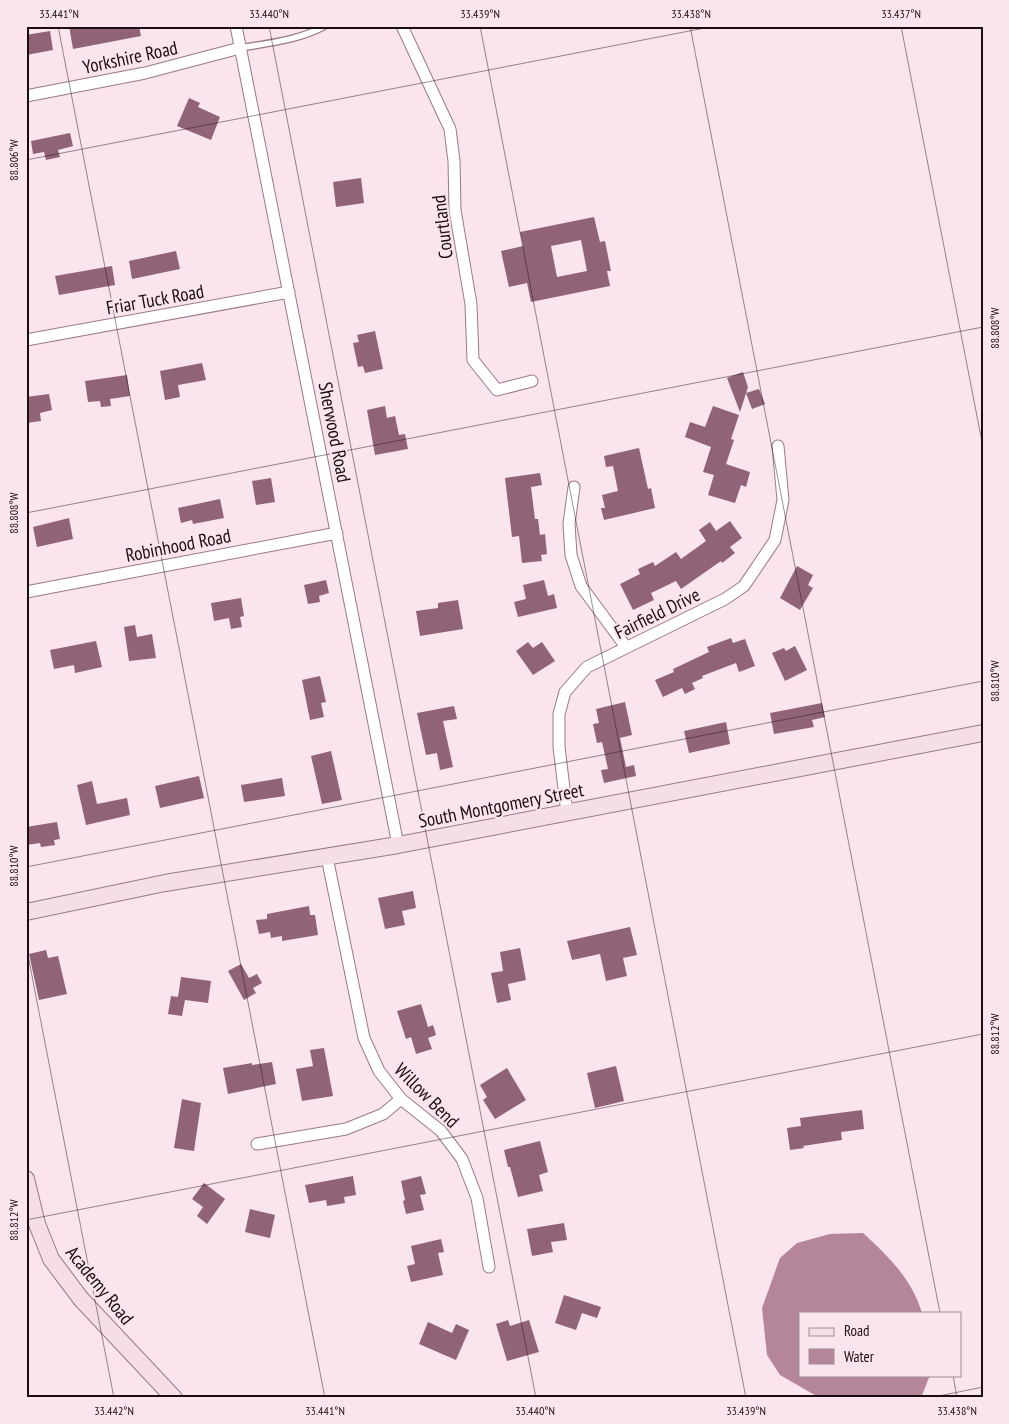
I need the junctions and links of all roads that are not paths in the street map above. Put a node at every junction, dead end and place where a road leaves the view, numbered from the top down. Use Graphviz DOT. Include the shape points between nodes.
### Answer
graph roads {
  1 [pos="236,26"];
  2 [pos="325,26"];
  3 [pos="402,26"];
  4 [pos="240,48"];
  5 [pos="26,96"];
  6 [pos="289,292"];
  7 [pos="26,340"];
  8 [pos="532,381"];
  9 [pos="778,446"];
  10 [pos="574,487"];
  11 [pos="336,533"];
  12 [pos="26,592"];
  13 [pos="626,647"];
  14 [pos="983,733"];
  15 [pos="567,813"];
  16 [pos="398,845"];
  17 [pos="327,857"];
  18 [pos="26,912"];
  19 [pos="401,1099"];
  20 [pos="257,1144"];
  21 [pos="26,1179"];
  22 [pos="30,1217"];
  23 [pos="489,1267"];
  24 [pos="174,1398"];
  1 -- 4 [label="street, Sherwood Road"];
  2 -- 4 [label="lane" via="294,38"];
  3 -- 8 [label="street, Courtland" via="450,129 455,210 471,304 473,360 497,390"];
  4 -- 5 [label="street, Yorkshire Road" via="144,73"];
  4 -- 6 [label="street, Sherwood Road"];
  6 -- 7 [label="street, Friar Tuck Road"];
  6 -- 11 [label="street, Sherwood Road"];
  9 -- 13 [label="street, Fairfield Drive" via="783,500 775,540 744,586 725,599"];
  10 -- 13 [label="street" via="569,524 573,563 581,586"];
  11 -- 12 [label="street, Robinhood Road"];
  11 -- 16 [label="street, Sherwood Road"];
  13 -- 15 [label="street, Fairfield Drive" via="587,667 565,692 559,714 559,739"];
  14 -- 15 [label="street, South Montgomery Street"];
  15 -- 16 [label="street, South Montgomery Street"];
  16 -- 17 [label="street, South Montgomery Street"];
  17 -- 18 [label="street, South Montgomery Street" via="165,883"];
  17 -- 19 [label="street, Willow Bend" via="364,1038 379,1070"];
  19 -- 20 [label="street" via="383,1114 346,1129"];
  19 -- 23 [label="street, Willow Bend" via="441,1131 462,1159 476,1198"];
  21 -- 22 [label="street, Academy Road"];
  22 -- 24 [label="street, Academy Road" via="51,1259 81,1299"];
}
